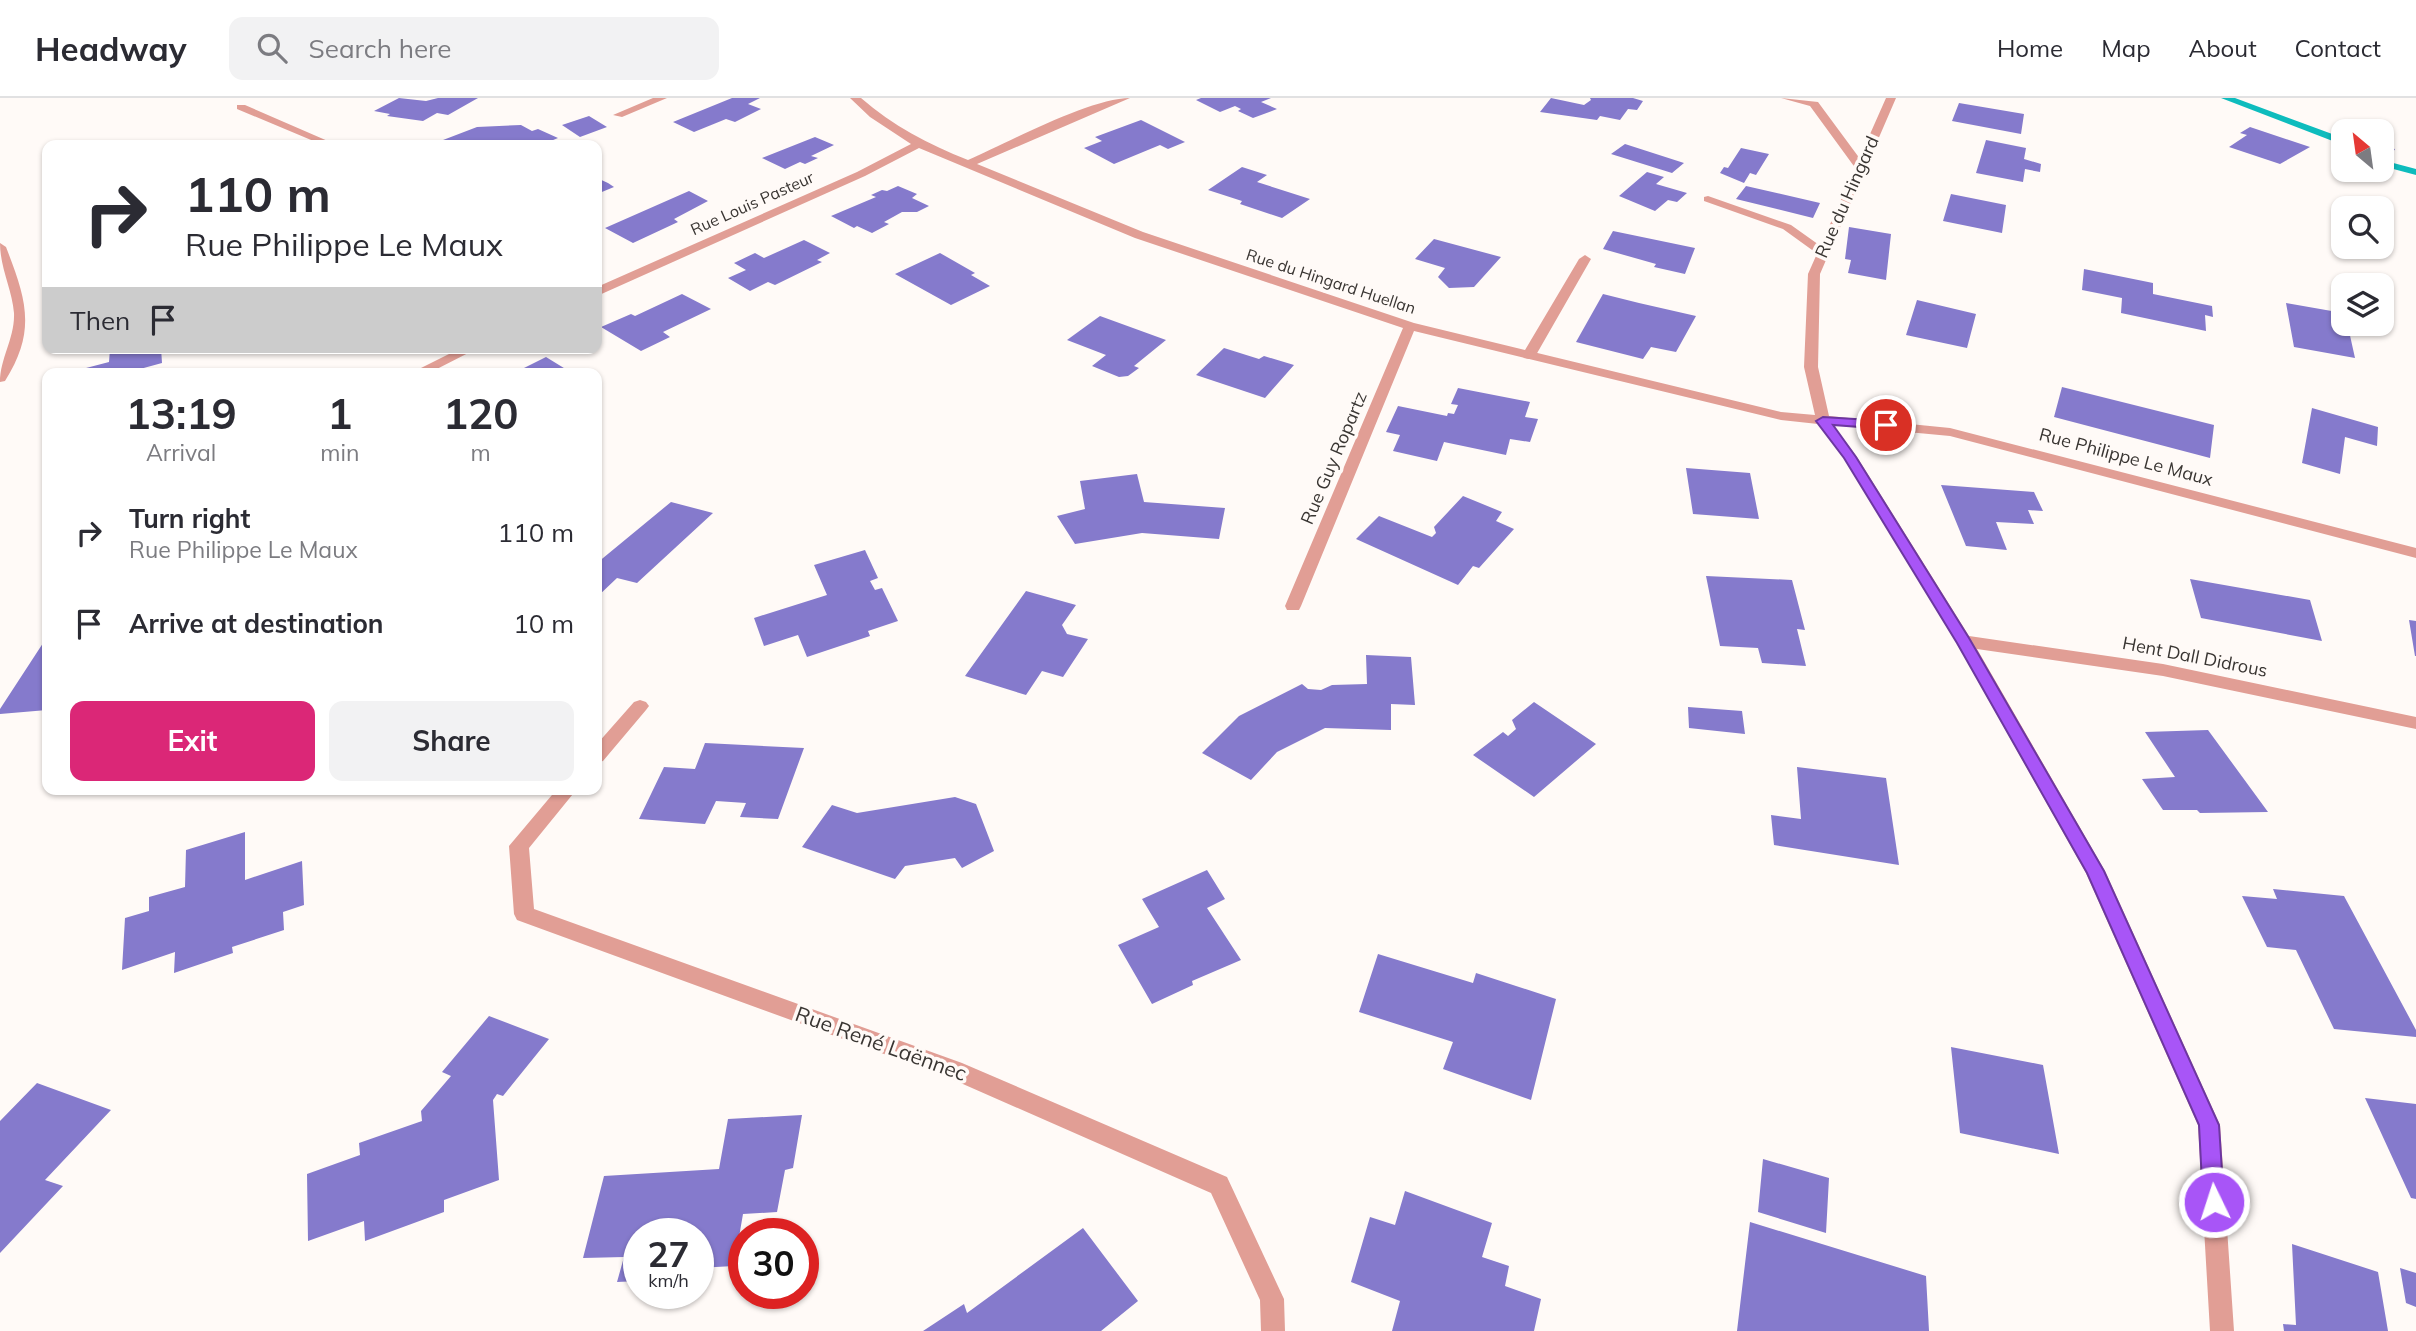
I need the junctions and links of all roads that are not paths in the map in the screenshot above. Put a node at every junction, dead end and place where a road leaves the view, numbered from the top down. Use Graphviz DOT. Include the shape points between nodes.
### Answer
graph roads {
  1 [pos="662,98"];
  2 [pos="855,98"];
  3 [pos="1125,98"];
  4 [pos="1786,98"];
  5 [pos="1891,98"];
  6 [pos="241,107"];
  7 [pos="618,115"];
  8 [pos="320,140"];
  9 [pos="919,144"];
  10 [pos="968,164"];
  11 [pos="1860,167"];
  12 [pos="1708,199"];
  13 [pos="0,247"];
  14 [pos="1824,252"];
  15 [pos="1585,259"];
  16 [pos="602,287"];
  17 [pos="1410,326"];
  18 [pos="459,354"];
  19 [pos="1529,355"];
  20 [pos="429,368"];
  21 [pos="0,378"];
  22 [pos="1823,421"];
  23 [pos="2416,552"];
  24 [pos="1293,606"];
  25 [pos="1964,641"];
  26 [pos="639,706"];
  27 [pos="2416,723"];
  28 [pos="602,750"];
  29 [pos="563,795"];
  30 [pos="1273,1331"];
  31 [pos="2222,1331"];
  1 -- 7 [label="street"];
  2 -- 9 [label="street, Rue du Hingard Huellan"];
  3 -- 10 [label="street"];
  4 -- 11 [label="street" via="1814,104"];
  5 -- 11 [label="street, Rue du Hingard"];
  6 -- 8 [label="street"];
  9 -- 10 [label="street, Rue du Hingard Huellan"];
  9 -- 16 [label="street, Rue Louis Pasteur"];
  10 -- 17 [label="street, Rue du Hingard Huellan" via="1139,235"];
  11 -- 14 [label="street, Rue du Hingard"];
  12 -- 14 [label="street" via="1787,227"];
  13 -- 21 [label="street" via="22,307 18,336"];
  14 -- 22 [label="street, Rue du Hingard" via="1814,274 1811,366"];
  15 -- 19 [label="street"];
  17 -- 19 [label="street, Rue du Hingard Huellan"];
  17 -- 24 [label="street, Rue Guy Ropartz"];
  18 -- 20 [label="street"];
  19 -- 22 [label="street, Rue du Hingard Huellan"];
  22 -- 23 [label="street, Rue Philippe Le Maux" via="1950,432"];
  22 -- 25 [label="street, Rue du Hingard"];
  25 -- 27 [label="street, Hent Dall Didrous" via="2164,670"];
  25 -- 31 [label="street, Rue du Hingard" via="2095,871 2209,1125"];
  26 -- 28 [label="street"];
  29 -- 30 [label="street, Rue René Laënnec" via="519,846 524,914 954,1070 1219,1185 1272,1298"];
}
